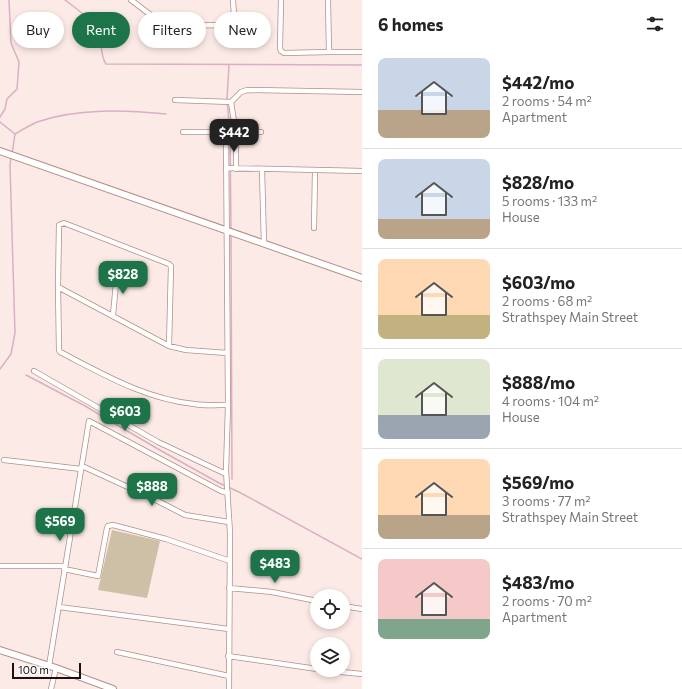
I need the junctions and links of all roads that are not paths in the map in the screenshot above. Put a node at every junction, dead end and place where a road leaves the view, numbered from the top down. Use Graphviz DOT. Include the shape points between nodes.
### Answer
graph roads {
  1 [pos="131,0"];
  2 [pos="234,0"];
  3 [pos="281,0"];
  4 [pos="328,0"];
  5 [pos="329,52"];
  6 [pos="362,52"];
  7 [pos="362,92"];
  8 [pos="175,100"];
  9 [pos="231,102"];
  10 [pos="183,132"];
  11 [pos="226,132"];
  12 [pos="236,132"];
  13 [pos="261,132"];
  14 [pos="0,151"];
  15 [pos="226,168"];
  16 [pos="236,169"];
  17 [pos="262,170"];
  18 [pos="315,171"];
  19 [pos="362,171"];
  20 [pos="314,228"];
  21 [pos="226,230"];
  22 [pos="264,244"];
  23 [pos="117,274"];
  24 [pos="362,278"];
  25 [pos="58,287"];
  26 [pos="113,315"];
  27 [pos="169,346"];
  28 [pos="227,353"];
  29 [pos="34,371"];
  30 [pos="228,405"];
  31 [pos="4,460"];
  32 [pos="82,468"];
  33 [pos="226,474"];
  34 [pos="228,493"];
  35 [pos="229,522"];
  36 [pos="230,561"];
  37 [pos="1,566"];
  38 [pos="64,568"];
  39 [pos="229,588"];
  40 [pos="310,600"];
  41 [pos="59,607"];
  42 [pos="350,607"];
  43 [pos="362,609"];
  44 [pos="229,629"];
  45 [pos="0,650"];
  46 [pos="117,652"];
  47 [pos="228,656"];
  48 [pos="49,666"];
  49 [pos="56,668"];
  50 [pos="310,668"];
  51 [pos="350,673"];
  52 [pos="362,674"];
  53 [pos="229,676"];
  54 [pos="51,689"];
  55 [pos="113,689"];
  56 [pos="229,689"];
  1 -- 2 [label="street" via="168,26 227,25 232,23 234,16"];
  3 -- 5 [label="street" via="282,51"];
  4 -- 5 [label="street"];
  5 -- 6 [label="street"];
  7 -- 9 [label="street" via="247,90"];
  8 -- 9 [label="street"];
  9 -- 12 [label="street"];
  10 -- 11 [label="street"];
  11 -- 12 [label="street"];
  11 -- 15 [label="street"];
  12 -- 13 [label="street"];
  12 -- 16 [label="street"];
  14 -- 21 [label="main road"];
  15 -- 16 [label="street"];
  15 -- 21 [label="street"];
  16 -- 17 [label="street"];
  17 -- 18 [label="street"];
  17 -- 22 [label="street"];
  18 -- 19 [label="street"];
  18 -- 20 [label="street"];
  21 -- 22 [label="main road"];
  21 -- 28 [label="street"];
  22 -- 24 [label="main road"];
  23 -- 26 [label="street"];
  25 -- 26 [label="street"];
  25 -- 27 [label="street" via="61,223 169,264"];
  25 -- 30 [label="street" via="60,352 138,391 194,405"];
  26 -- 27 [label="street"];
  27 -- 28 [label="street"];
  28 -- 30 [label="street"];
  29 -- 33 [label="street" via="158,442"];
  30 -- 33 [label="street"];
  31 -- 32 [label="street"];
  32 -- 34 [label="street" via="89,421"];
  32 -- 35 [label="street" via="185,515"];
  32 -- 38 [label="street"];
  33 -- 34 [label="street"];
  34 -- 35 [label="street"];
  35 -- 36 [label="street"];
  36 -- 38 [label="street" via="166,539 113,525 107,528 98,576"];
  36 -- 39 [label="street"];
  37 -- 38 [label="street"];
  38 -- 41 [label="street"];
  39 -- 40 [label="street" via="272,592"];
  39 -- 44 [label="street"];
  41 -- 44 [label="street"];
  41 -- 48 [label="street"];
  42 -- 43 [label="street"];
  44 -- 47 [label="street"];
  45 -- 48 [label="main road"];
  46 -- 53 [label="street"];
  47 -- 50 [label="street"];
  47 -- 53 [label="street"];
  48 -- 49 [label="main road"];
  49 -- 54 [label="street"];
  49 -- 55 [label="main road"];
  51 -- 52 [label="street"];
  53 -- 56 [label="street"];
}
